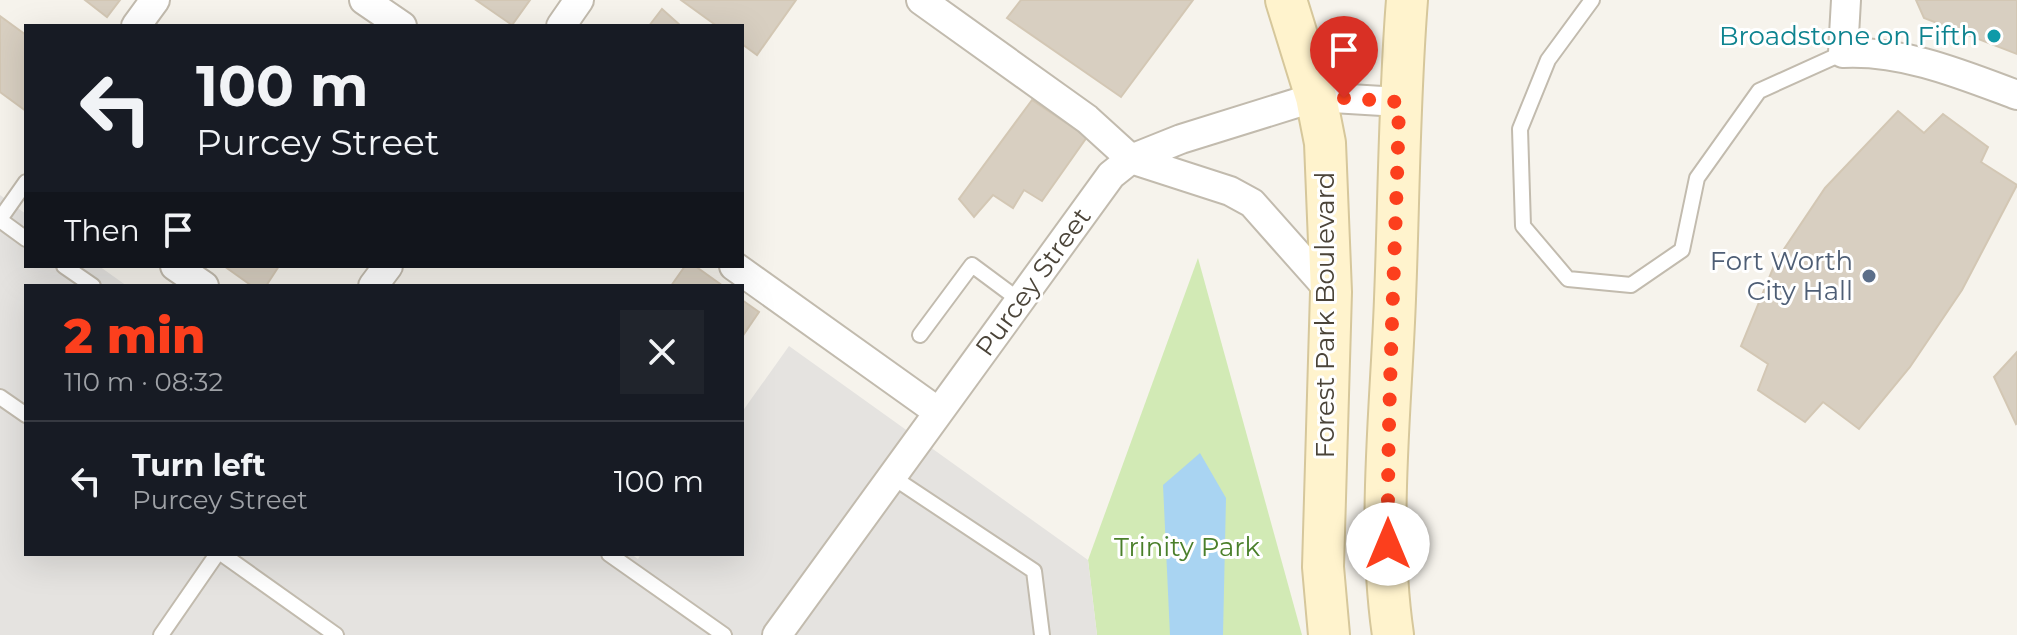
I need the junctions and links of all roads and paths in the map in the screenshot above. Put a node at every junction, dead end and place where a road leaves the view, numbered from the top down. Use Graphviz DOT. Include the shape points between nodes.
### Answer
graph roads {
  1 [pos="155,0"];
  2 [pos="364,0"];
  3 [pos="579,0"];
  4 [pos="921,0"];
  5 [pos="1286,0"];
  6 [pos="1407,0"];
  7 [pos="1592,0"];
  8 [pos="1846,0"];
  9 [pos="137,24"];
  10 [pos="399,24"];
  11 [pos="562,24"];
  12 [pos="1843,53"];
  13 [pos="2017,95"];
  14 [pos="1316,97"];
  15 [pos="1399,102"];
  16 [pos="1131,159"];
  17 [pos="24,185"];
  18 [pos="0,220"];
  19 [pos="24,238"];
  20 [pos="67,268"];
  21 [pos="178,268"];
  22 [pos="737,268"];
  23 [pos="90,284"];
  24 [pos="201,284"];
  25 [pos="1331,292"];
  26 [pos="1019,300"];
  27 [pos="920,335"];
  28 [pos="0,397"];
  29 [pos="937,411"];
  30 [pos="24,414"];
  31 [pos="891,476"];
  32 [pos="218,556"];
  33 [pos="222,556"];
  34 [pos="612,556"];
  35 [pos="161,635"];
  36 [pos="336,635"];
  37 [pos="724,635"];
  38 [pos="777,635"];
  39 [pos="1042,635"];
  40 [pos="1329,635"];
  41 [pos="1393,635"];
  1 -- 9 [label="street"];
  2 -- 10 [label="street"];
  3 -- 11 [label="street"];
  4 -- 16 [label="street" via="1087,119"];
  5 -- 14 [label="main road, Forest Park Boulevard"];
  6 -- 15 [label="main road"];
  7 -- 12 [label="lane" via="1548,60 1520,129 1523,226 1568,279 1631,285 1682,250 1697,178 1759,91"];
  8 -- 12 [label="street"];
  12 -- 13 [label="street" via="1868,51 1945,68"];
  14 -- 15 [label="street, Purcey Street"];
  14 -- 16 [label="street, Purcey Street"];
  14 -- 25 [label="main road, Forest Park Boulevard" via="1325,143"];
  15 -- 41 [label="main road" via="1387,422"];
  16 -- 25 [label="street" via="1252,203"];
  16 -- 26 [label="street, Purcey Street" via="1111,175"];
  17 -- 18 [label="lane"];
  18 -- 19 [label="lane"];
  20 -- 23 [label="lane"];
  21 -- 24 [label="street"];
  22 -- 29 [label="street"];
  25 -- 40 [label="main road, Forest Park Boulevard" via="1323,508"];
  26 -- 27 [label="lane" via="972,265"];
  26 -- 29 [label="street, Purcey Street"];
  28 -- 30 [label="lane"];
  29 -- 31 [label="street, Purcey Street"];
  31 -- 38 [label="street, Purcey Street"];
  31 -- 39 [label="lane" via="1034,571"];
  32 -- 35 [label="lane"];
  33 -- 36 [label="lane"];
  34 -- 37 [label="lane"];
}
